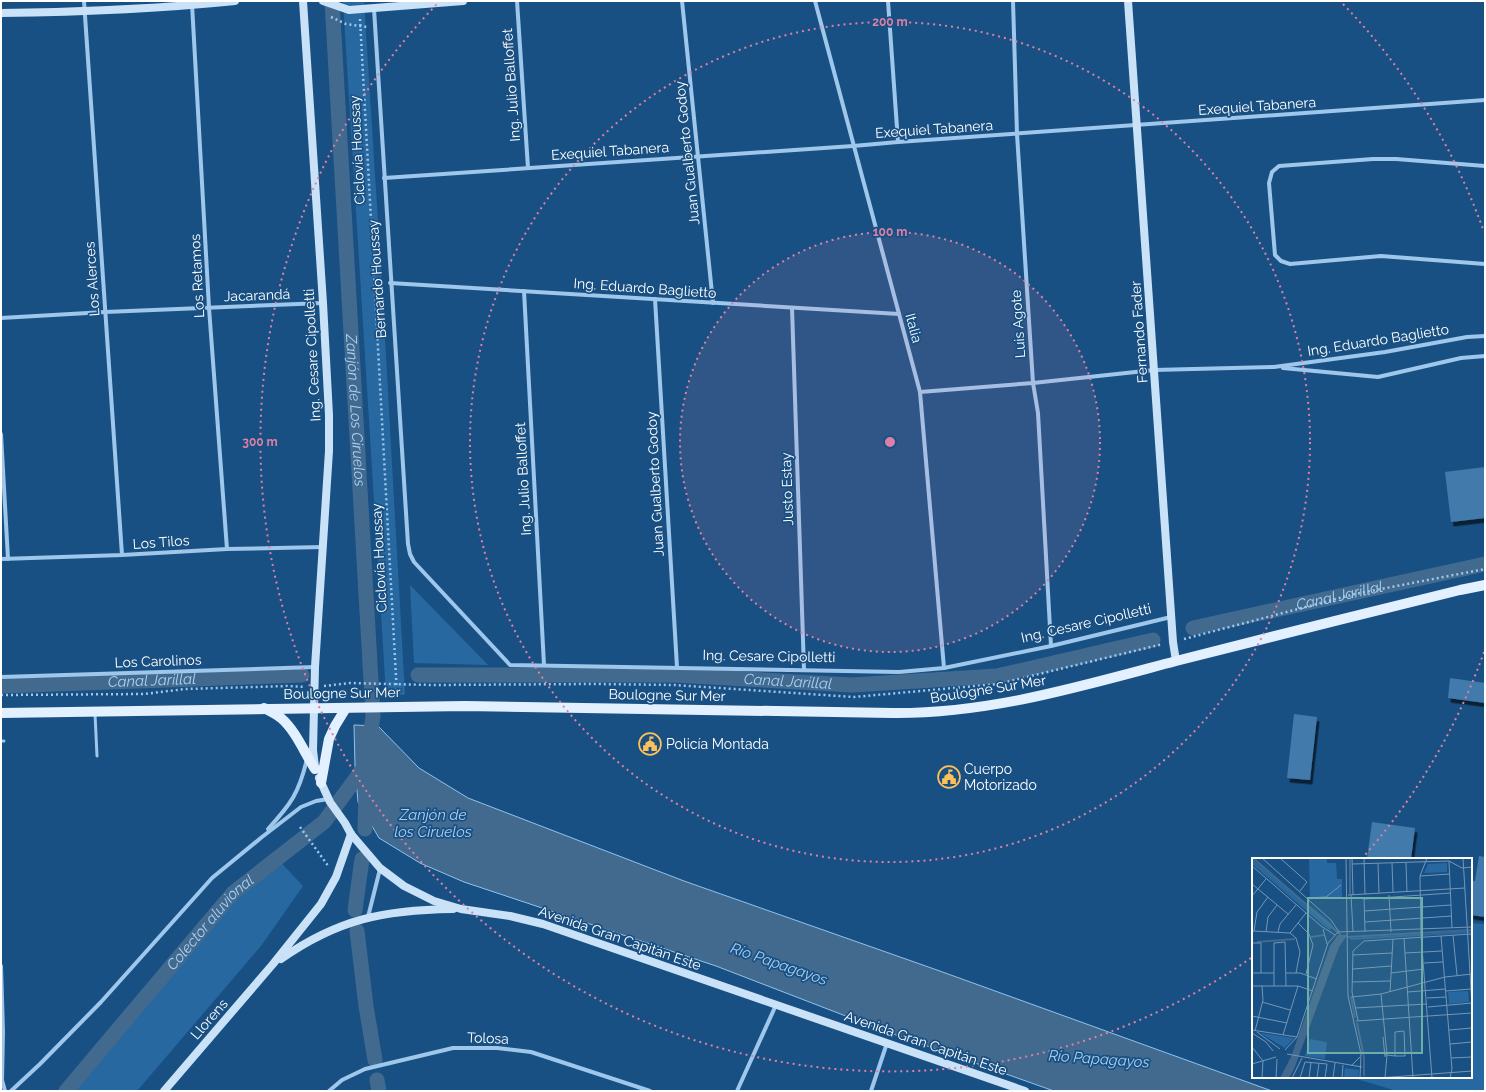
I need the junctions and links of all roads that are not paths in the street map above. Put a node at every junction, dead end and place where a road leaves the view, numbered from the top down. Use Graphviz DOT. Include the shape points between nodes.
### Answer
graph roads {
  1 [pos="84,1"];
  2 [pos="235,1"];
  3 [pos="303,1"];
  4 [pos="323,1"];
  5 [pos="463,1"];
  6 [pos="517,1"];
  7 [pos="682,1"];
  8 [pos="815,1"];
  9 [pos="888,1"];
  10 [pos="1013,1"];
  11 [pos="1128,1"];
  12 [pos="192,3"];
  13 [pos="374,5"];
  14 [pos="84,12"];
  15 [pos="1,14"];
  16 [pos="1485,100"];
  17 [pos="1137,126"];
  18 [pos="1017,134"];
  19 [pos="898,142"];
  20 [pos="853,146"];
  21 [pos="699,157"];
  22 [pos="1485,166"];
  23 [pos="528,168"];
  24 [pos="384,178"];
  25 [pos="1485,264"];
  26 [pos="390,283"];
  27 [pos="524,291"];
  28 [pos="655,299"];
  29 [pos="323,303"];
  30 [pos="713,303"];
  31 [pos="209,308"];
  32 [pos="792,308"];
  33 [pos="105,312"];
  34 [pos="899,314"];
  35 [pos="1,318"];
  36 [pos="1485,336"];
  37 [pos="1485,356"];
  38 [pos="1274,367"];
  39 [pos="1154,370"];
  40 [pos="1033,383"];
  41 [pos="920,392"];
  42 [pos="1,434"];
  43 [pos="323,547"];
  44 [pos="227,549"];
  45 [pos="410,554"];
  46 [pos="122,555"];
  47 [pos="1,559"];
  48 [pos="8,559"];
  49 [pos="1485,585"];
  50 [pos="1171,617"];
  51 [pos="1051,646"];
  52 [pos="1176,662"];
  53 [pos="544,665"];
  54 [pos="315,667"];
  55 [pos="677,667"];
  56 [pos="944,668"];
  57 [pos="804,670"];
  58 [pos="1,677"];
  59 [pos="264,708"];
  60 [pos="314,708"];
  61 [pos="346,708"];
  62 [pos="95,711"];
  63 [pos="1,713"];
  64 [pos="96,756"];
  65 [pos="307,757"];
  66 [pos="315,769"];
  67 [pos="321,783"];
  68 [pos="329,800"];
  69 [pos="352,834"];
  70 [pos="262,837"];
  71 [pos="380,868"];
  72 [pos="462,908"];
  73 [pos="368,917"];
  74 [pos="273,964"];
  75 [pos="1,966"];
  76 [pos="776,1005"];
  77 [pos="2,1032"];
  78 [pos="887,1043"];
  79 [pos="5,1091"];
  80 [pos="11,1091"];
  81 [pos="164,1091"];
  82 [pos="329,1091"];
  83 [pos="650,1091"];
  84 [pos="737,1091"];
  85 [pos="871,1091"];
  86 [pos="1025,1091"];
  1 -- 14 [label="street, Los Alerces"];
  2 -- 12 [label="street"];
  3 -- 29 [label="street, Ing. Cesare Cipolletti"];
  4 -- 13 [label="street" via="349,10"];
  5 -- 13 [label="street"];
  6 -- 23 [label="street, Ing. Julio Balloffet"];
  7 -- 21 [label="street, Juan Gualberto Godoy"];
  8 -- 20 [label="street, Italia"];
  9 -- 19 [label="street"];
  10 -- 18 [label="street, Luis Agote"];
  11 -- 17 [label="street, Fernando Fader"];
  12 -- 14 [label="street"];
  12 -- 31 [label="street, Los Retamos"];
  13 -- 24 [label="street, Bernardo Houssay"];
  14 -- 15 [label="street"];
  14 -- 33 [label="street, Los Alerces"];
  16 -- 17 [label="street, Exequiel Tabanera"];
  17 -- 18 [label="street, Exequiel Tabanera"];
  17 -- 39 [label="street, Fernando Fader"];
  18 -- 19 [label="street, Exequiel Tabanera"];
  18 -- 40 [label="street, Luis Agote"];
  19 -- 20 [label="street, Exequiel Tabanera"];
  20 -- 21 [label="street, Exequiel Tabanera"];
  20 -- 34 [label="street, Italia"];
  21 -- 23 [label="street, Exequiel Tabanera"];
  21 -- 30 [label="street, Juan Gualberto Godoy"];
  22 -- 25 [label="street" via="1396,159 1279,166 1272,172 1269,183 1275,255 1281,261 1290,264 1381,256"];
  23 -- 24 [label="street, Exequiel Tabanera"];
  24 -- 26 [label="street, Bernardo Houssay"];
  26 -- 27 [label="street, Ing. Eduardo Baglietto"];
  26 -- 45 [label="street, Bernardo Houssay"];
  27 -- 28 [label="street, Ing. Eduardo Baglietto"];
  27 -- 53 [label="street, Ing. Julio Balloffet"];
  28 -- 30 [label="street, Ing. Eduardo Baglietto"];
  28 -- 55 [label="street, Juan Gualberto Godoy"];
  29 -- 31 [label="street, Jacarandá"];
  29 -- 43 [label="street, Ing. Cesare Cipolletti" via="329,416"];
  30 -- 32 [label="street, Ing. Eduardo Baglietto"];
  31 -- 33 [label="street, Jacarandá"];
  31 -- 44 [label="street, Los Retamos"];
  32 -- 34 [label="street, Ing. Eduardo Baglietto"];
  32 -- 57 [label="street, Justo Estay"];
  33 -- 35 [label="street, Jacarandá"];
  33 -- 46 [label="street, Los Alerces"];
  34 -- 41 [label="street, Italia"];
  36 -- 38 [label="street, Ing. Eduardo Baglietto"];
  37 -- 38 [label="street, Ing. Eduardo Baglietto" via="1461,358 1378,377"];
  38 -- 39 [label="street, Ing. Eduardo Baglietto"];
  39 -- 40 [label="street, Ing. Eduardo Baglietto"];
  39 -- 50 [label="street, Fernando Fader"];
  40 -- 41 [label="street, Ing. Eduardo Baglietto"];
  40 -- 51 [label="street, Luis Agote" via="1038,412"];
  41 -- 56 [label="street, Italia"];
  42 -- 48 [label="street"];
  43 -- 44 [label="street, Los Tilos"];
  43 -- 54 [label="street, Ing. Cesare Cipolletti"];
  44 -- 46 [label="street, Los Tilos"];
  45 -- 53 [label="street, Ing. Cesare Cipolletti" via="414,562 510,665"];
  46 -- 48 [label="street, Los Tilos"];
  47 -- 48 [label="street, Los Tilos"];
  49 -- 52 [label="main road, Boulogne Sur Mer" via="1395,605"];
  50 -- 51 [label="street, Ing. Cesare Cipolletti"];
  50 -- 52 [label="street, Fernando Fader"];
  51 -- 56 [label="street, Ing. Cesare Cipolletti"];
  52 -- 61 [label="main road, Boulogne Sur Mer" via="1032,698 967,709 923,713 465,706"];
  53 -- 55 [label="street, Ing. Cesare Cipolletti"];
  54 -- 58 [label="street, Los Carolinos"];
  54 -- 60 [label="street, Ing. Cesare Cipolletti"];
  55 -- 57 [label="street, Ing. Cesare Cipolletti"];
  56 -- 57 [label="street, Ing. Cesare Cipolletti" via="899,672"];
  59 -- 60 [label="main road, Boulogne Sur Mer"];
  59 -- 62 [label="main road, Boulogne Sur Mer"];
  59 -- 65 [label="main road" via="281,718 297,738"];
  60 -- 61 [label="main road, Boulogne Sur Mer"];
  60 -- 66 [label="street, Avenida Gran Capitán Este"];
  61 -- 67 [label="main road" via="329,739"];
  62 -- 63 [label="main road, Boulogne Sur Mer"];
  62 -- 64 [label="lane"];
  65 -- 66 [label="main road"];
  65 -- 70 [label="street" via="297,792"];
  66 -- 67 [label="street, Avenida Gran Capitán Este"];
  67 -- 68 [label="street, Avenida Gran Capitán Este"];
  68 -- 69 [label="street, Avenida Gran Capitán Este"];
  68 -- 70 [label="street" via="316,801 301,807"];
  69 -- 71 [label="street, Avenida Gran Capitán Este"];
  69 -- 74 [label="street, Llorens" via="336,877 321,904"];
  70 -- 80 [label="street" via="212,878 101,1002"];
  71 -- 72 [label="street, Avenida Gran Capitán Este" via="398,882 434,901"];
  71 -- 73 [label="street"];
  72 -- 73 [label="street, Llorens" via="405,911"];
  72 -- 76 [label="street, Avenida Gran Capitán Este" via="543,924"];
  73 -- 74 [label="street, Llorens" via="316,937"];
  74 -- 81 [label="street, Llorens"];
  75 -- 77 [label="street"];
  76 -- 78 [label="street, Avenida Gran Capitán Este"];
  76 -- 84 [label="street"];
  77 -- 79 [label="street" via="2,1080"];
  78 -- 85 [label="street"];
  78 -- 86 [label="street, Avenida Gran Capitán Este"];
  82 -- 83 [label="street, Tolosa" via="342,1080 364,1069 453,1048 497,1048 531,1052"];
}
